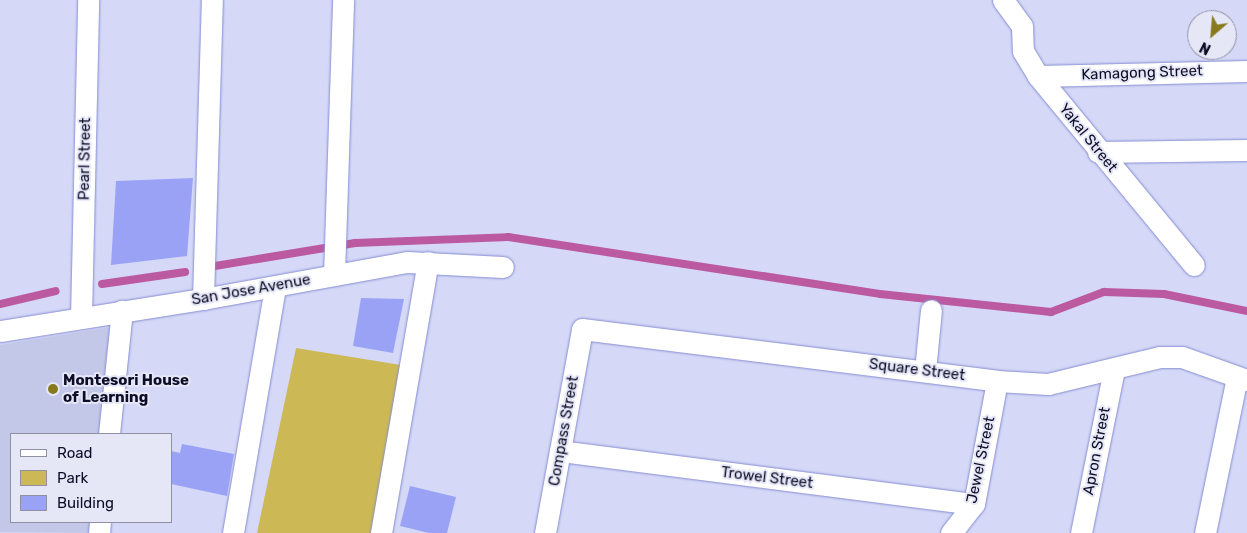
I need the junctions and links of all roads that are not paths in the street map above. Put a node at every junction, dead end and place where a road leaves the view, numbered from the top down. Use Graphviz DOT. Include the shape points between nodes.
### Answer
graph roads {
  1 [pos="88,0"];
  2 [pos="212,0"];
  3 [pos="343,0"];
  4 [pos="1003,0"];
  5 [pos="1247,70"];
  6 [pos="1038,76"];
  7 [pos="1247,150"];
  8 [pos="1098,152"];
  9 [pos="428,262"];
  10 [pos="1194,265"];
  11 [pos="502,268"];
  12 [pos="334,275"];
  13 [pos="275,287"];
  14 [pos="203,299"];
  15 [pos="931,310"];
  16 [pos="122,311"];
  17 [pos="81,317"];
  18 [pos="582,329"];
  19 [pos="0,331"];
  20 [pos="1114,369"];
  21 [pos="925,371"];
  22 [pos="1242,378"];
  23 [pos="997,381"];
  24 [pos="109,433"];
  25 [pos="560,451"];
  26 [pos="974,504"];
  27 [pos="233,533"];
  28 [pos="381,533"];
  29 [pos="545,533"];
  30 [pos="951,533"];
  31 [pos="1081,533"];
  32 [pos="1205,533"];
  1 -- 17 [label="street, Pearl Street"];
  2 -- 14 [label="street"];
  3 -- 12 [label="street"];
  4 -- 6 [label="street, Yakal Street" via="1022,26 1023,51"];
  5 -- 6 [label="street, Kamagong Street"];
  6 -- 8 [label="street, Yakal Street"];
  7 -- 8 [label="street"];
  8 -- 10 [label="street, Yakal Street"];
  9 -- 11 [label="street, San Jose Avenue"];
  9 -- 12 [label="street, San Jose Avenue" via="408,262"];
  9 -- 28 [label="street"];
  12 -- 13 [label="street, San Jose Avenue"];
  13 -- 14 [label="street, San Jose Avenue"];
  13 -- 27 [label="street"];
  14 -- 16 [label="street, San Jose Avenue"];
  15 -- 21 [label="street"];
  16 -- 17 [label="street, San Jose Avenue"];
  16 -- 24 [label="street"];
  17 -- 19 [label="street, San Jose Avenue"];
  18 -- 21 [label="street, Square Street"];
  18 -- 25 [label="street, Compass Street"];
  20 -- 22 [label="street, Square Street" via="1160,357 1182,358"];
  20 -- 23 [label="street, Square Street" via="1048,384"];
  20 -- 31 [label="street, Apron Street"];
  21 -- 23 [label="street, Square Street"];
  22 -- 32 [label="street"];
  23 -- 26 [label="street, Jewel Street"];
  25 -- 26 [label="street, Trowel Street"];
  25 -- 29 [label="street, Compass Street"];
  26 -- 30 [label="street, Jewel Street"];
}
